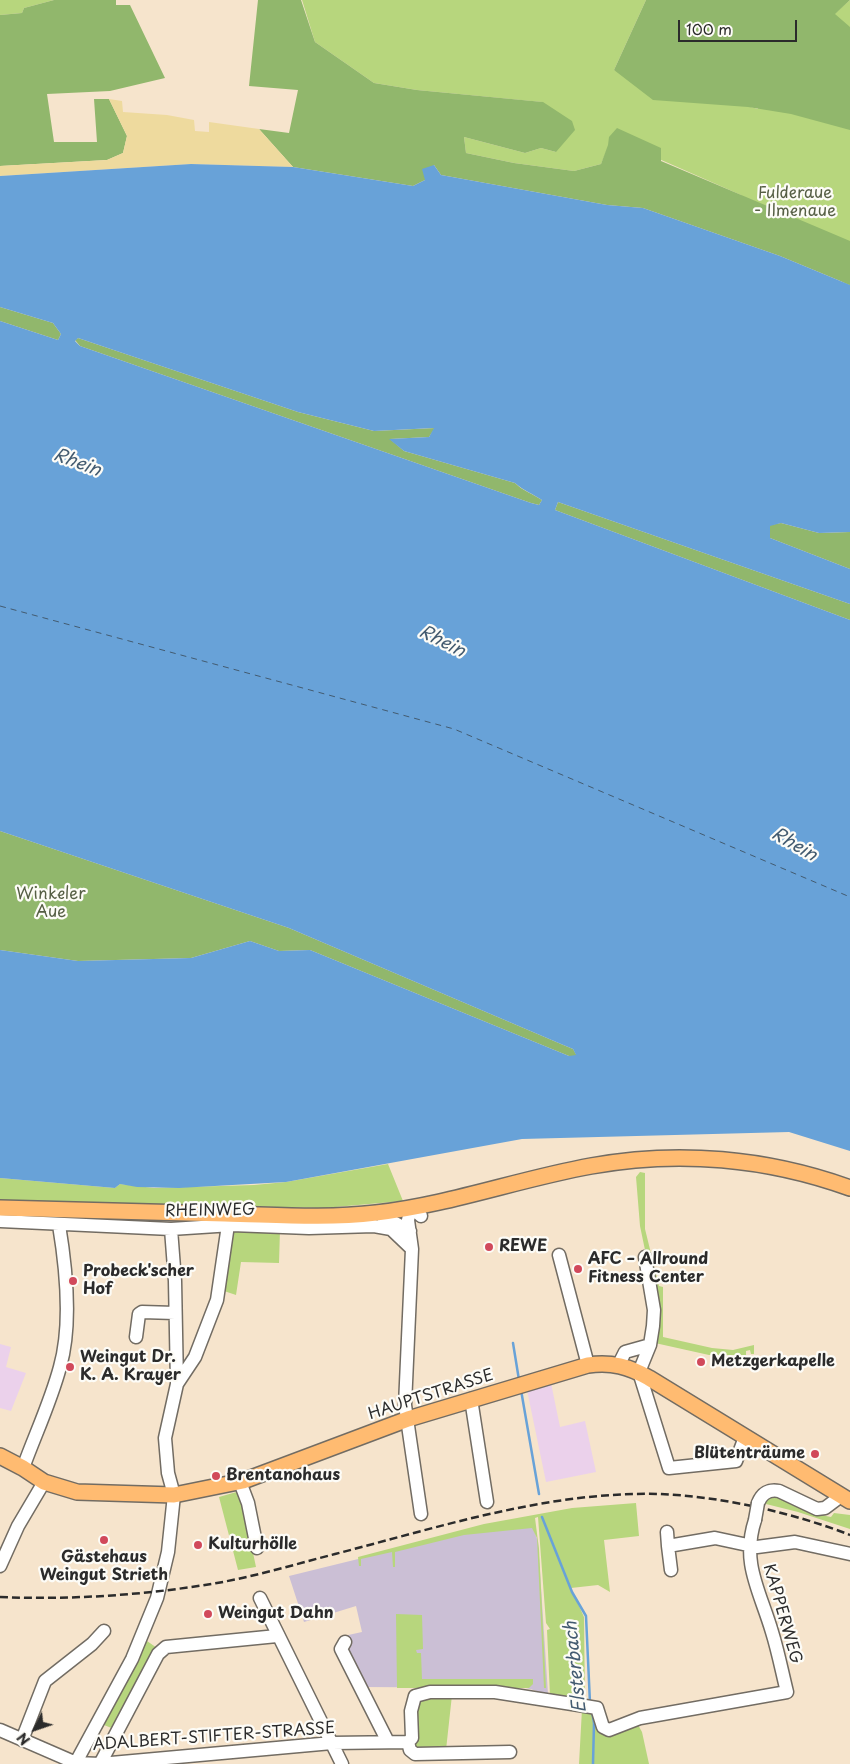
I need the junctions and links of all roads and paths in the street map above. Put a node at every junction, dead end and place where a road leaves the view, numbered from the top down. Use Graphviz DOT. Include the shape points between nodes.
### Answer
graph roads {
  1 [pos="850,1188"];
  2 [pos="0,1208"];
  3 [pos="416,1212"];
  4 [pos="377,1213"];
  5 [pos="0,1221"];
  6 [pos="59,1225"];
  7 [pos="228,1226"];
  8 [pos="171,1229"];
  9 [pos="412,1240"];
  10 [pos="559,1255"];
  11 [pos="645,1257"];
  12 [pos="176,1313"];
  13 [pos="136,1337"];
  14 [pos="650,1346"];
  15 [pos="619,1364"];
  16 [pos="588,1365"];
  17 [pos="639,1372"];
  18 [pos="177,1384"];
  19 [pos="471,1399"];
  20 [pos="408,1418"];
  21 [pos="745,1437"];
  22 [pos="0,1456"];
  23 [pos="23,1468"];
  24 [pos="44,1482"];
  25 [pos="240,1482"];
  26 [pos="174,1495"];
  27 [pos="846,1498"];
  28 [pos="487,1502"];
  29 [pos="421,1514"];
  30 [pos="667,1532"];
  31 [pos="668,1546"];
  32 [pos="748,1546"];
  33 [pos="257,1548"];
  34 [pos="850,1554"];
  35 [pos="0,1566"];
  36 [pos="671,1570"];
  37 [pos="260,1598"];
  38 [pos="104,1631"];
  39 [pos="277,1636"];
  40 [pos="345,1642"];
  41 [pos="0,1730"];
  42 [pos="22,1740"];
  43 [pos="388,1742"];
  44 [pos="408,1742"];
  45 [pos="332,1743"];
  46 [pos="510,1752"];
  47 [pos="75,1763"];
  48 [pos="100,1764"];
  49 [pos="342,1764"];
  1 -- 3 [label="main road" via="791,1170 754,1163 653,1158 589,1166 435,1202"];
  2 -- 4 [label="main road" via="316,1216"];
  3 -- 4 [label="main road"];
  3 -- 9 [label="street" via="408,1220"];
  4 -- 9 [label="street"];
  5 -- 6 [label="street, RHEINWEG"];
  6 -- 8 [label="street, RHEINWEG"];
  6 -- 23 [label="street" via="66,1268 64,1348 61,1366"];
  7 -- 8 [label="street, RHEINWEG"];
  7 -- 9 [label="street, RHEINWEG" via="383,1226"];
  7 -- 18 [label="street" via="217,1300 195,1357"];
  8 -- 12 [label="street"];
  9 -- 20 [label="street" via="405,1405"];
  10 -- 16 [label="street"];
  11 -- 14 [label="street" via="654,1310"];
  12 -- 13 [label="street" via="142,1312"];
  12 -- 18 [label="street"];
  14 -- 15 [label="street" via="625,1352"];
  14 -- 17 [label="street"];
  15 -- 16 [label="main road, HAUPTSTRASSE"];
  15 -- 17 [label="main road, HAUPTSTRASSE"];
  16 -- 19 [label="main road, HAUPTSTRASSE"];
  17 -- 21 [label="main road, HAUPTSTRASSE"];
  17 -- 21 [label="street" via="669,1468 736,1461"];
  18 -- 26 [label="street" via="165,1438"];
  19 -- 20 [label="main road, HAUPTSTRASSE"];
  19 -- 28 [label="street"];
  20 -- 25 [label="main road, HAUPTSTRASSE"];
  20 -- 29 [label="street"];
  21 -- 27 [label="main road, HAUPTSTRASSE"];
  22 -- 23 [label="main road, HAUPTSTRASSE"];
  23 -- 24 [label="main road, HAUPTSTRASSE"];
  24 -- 26 [label="main road, HAUPTSTRASSE" via="77,1492"];
  24 -- 35 [label="street" via="18,1526"];
  25 -- 26 [label="main road, HAUPTSTRASSE"];
  25 -- 33 [label="street" via="248,1503"];
  26 -- 47 [label="street" via="168,1552 151,1613 123,1678"];
  27 -- 32 [label="street, KAPPERWEG, bridge" via="817,1509 779,1491 764,1494 758,1503"];
  30 -- 31 [label="street"];
  31 -- 32 [label="street, KAPPERWEG" via="715,1538"];
  31 -- 36 [label="street"];
  32 -- 34 [label="street, KAPPERWEG" via="795,1542"];
  32 -- 44 [label="street, KAPPERWEG" via="752,1572 773,1633 787,1692 640,1718 609,1730 603,1727 591,1707 495,1692 421,1692 412,1703 412,1738"];
  37 -- 39 [label="street"];
  38 -- 42 [label="street" via="45,1681"];
  39 -- 45 [label="street"];
  39 -- 48 [label="street" via="166,1647 158,1654"];
  40 -- 43 [label="street" via="341,1649"];
  41 -- 42 [label="street, ADALBERT-STIFTER-STRASSE"];
  42 -- 47 [label="street, ADALBERT-STIFTER-STRASSE"];
  43 -- 44 [label="street, ADALBERT-STIFTER-STRASSE"];
  43 -- 45 [label="street, ADALBERT-STIFTER-STRASSE"];
  44 -- 46 [label="street" via="415,1754"];
  45 -- 48 [label="street, ADALBERT-STIFTER-STRASSE"];
  45 -- 49 [label="street"];
  47 -- 48 [label="street, ADALBERT-STIFTER-STRASSE"];
}
